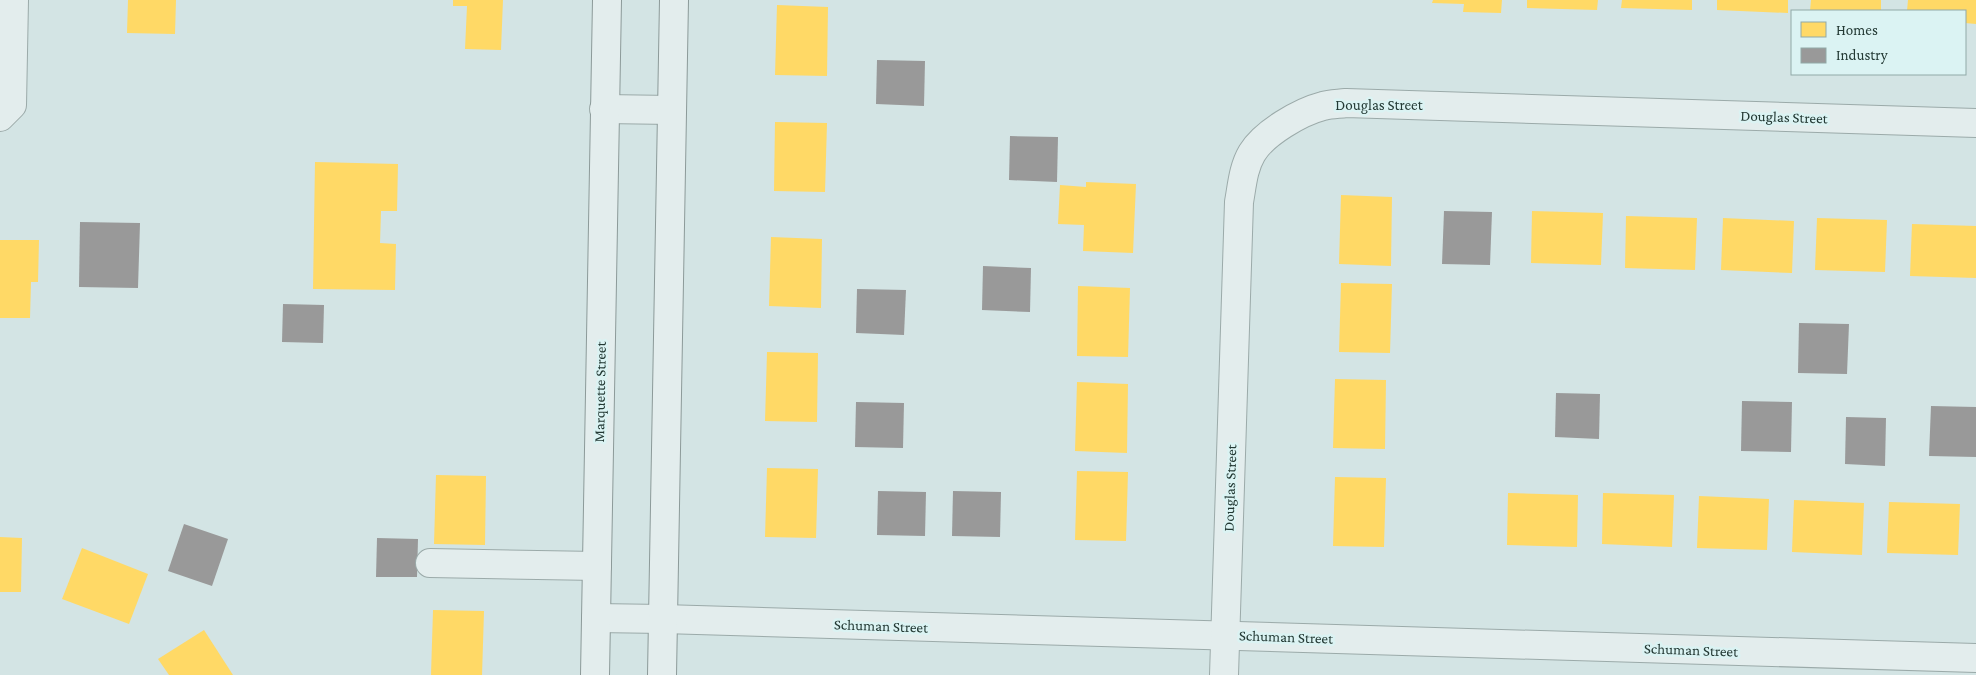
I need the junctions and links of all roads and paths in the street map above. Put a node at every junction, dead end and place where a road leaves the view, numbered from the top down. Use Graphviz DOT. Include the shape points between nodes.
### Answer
graph roads {
  1 [pos="14,0"];
  2 [pos="607,0"];
  3 [pos="674,0"];
  4 [pos="604,109"];
  5 [pos="672,110"];
  6 [pos="6,111"];
  7 [pos="1976,122"];
  8 [pos="430,563"];
  9 [pos="597,566"];
  10 [pos="596,618"];
  11 [pos="662,619"];
  12 [pos="1226,635"];
  13 [pos="1976,658"];
  14 [pos="594,675"];
  15 [pos="662,675"];
  16 [pos="1224,675"];
  1 -- 6 [label="street"];
  2 -- 4 [label="street, Marquette Street"];
  3 -- 5 [label="street"];
  4 -- 5 [label="street"];
  4 -- 9 [label="street, Marquette Street"];
  5 -- 11 [label="street"];
  7 -- 12 [label="street, Douglas Street" via="1346,103 1322,106 1296,117 1272,133 1252,153 1243,174 1239,202"];
  8 -- 9 [label="street"];
  9 -- 10 [label="street, Marquette Street"];
  10 -- 11 [label="street, Schuman Street"];
  10 -- 14 [label="street, Marquette Street"];
  11 -- 12 [label="street, Schuman Street"];
  11 -- 15 [label="street"];
  12 -- 13 [label="street, Schuman Street"];
  12 -- 16 [label="street, Douglas Street"];
}
